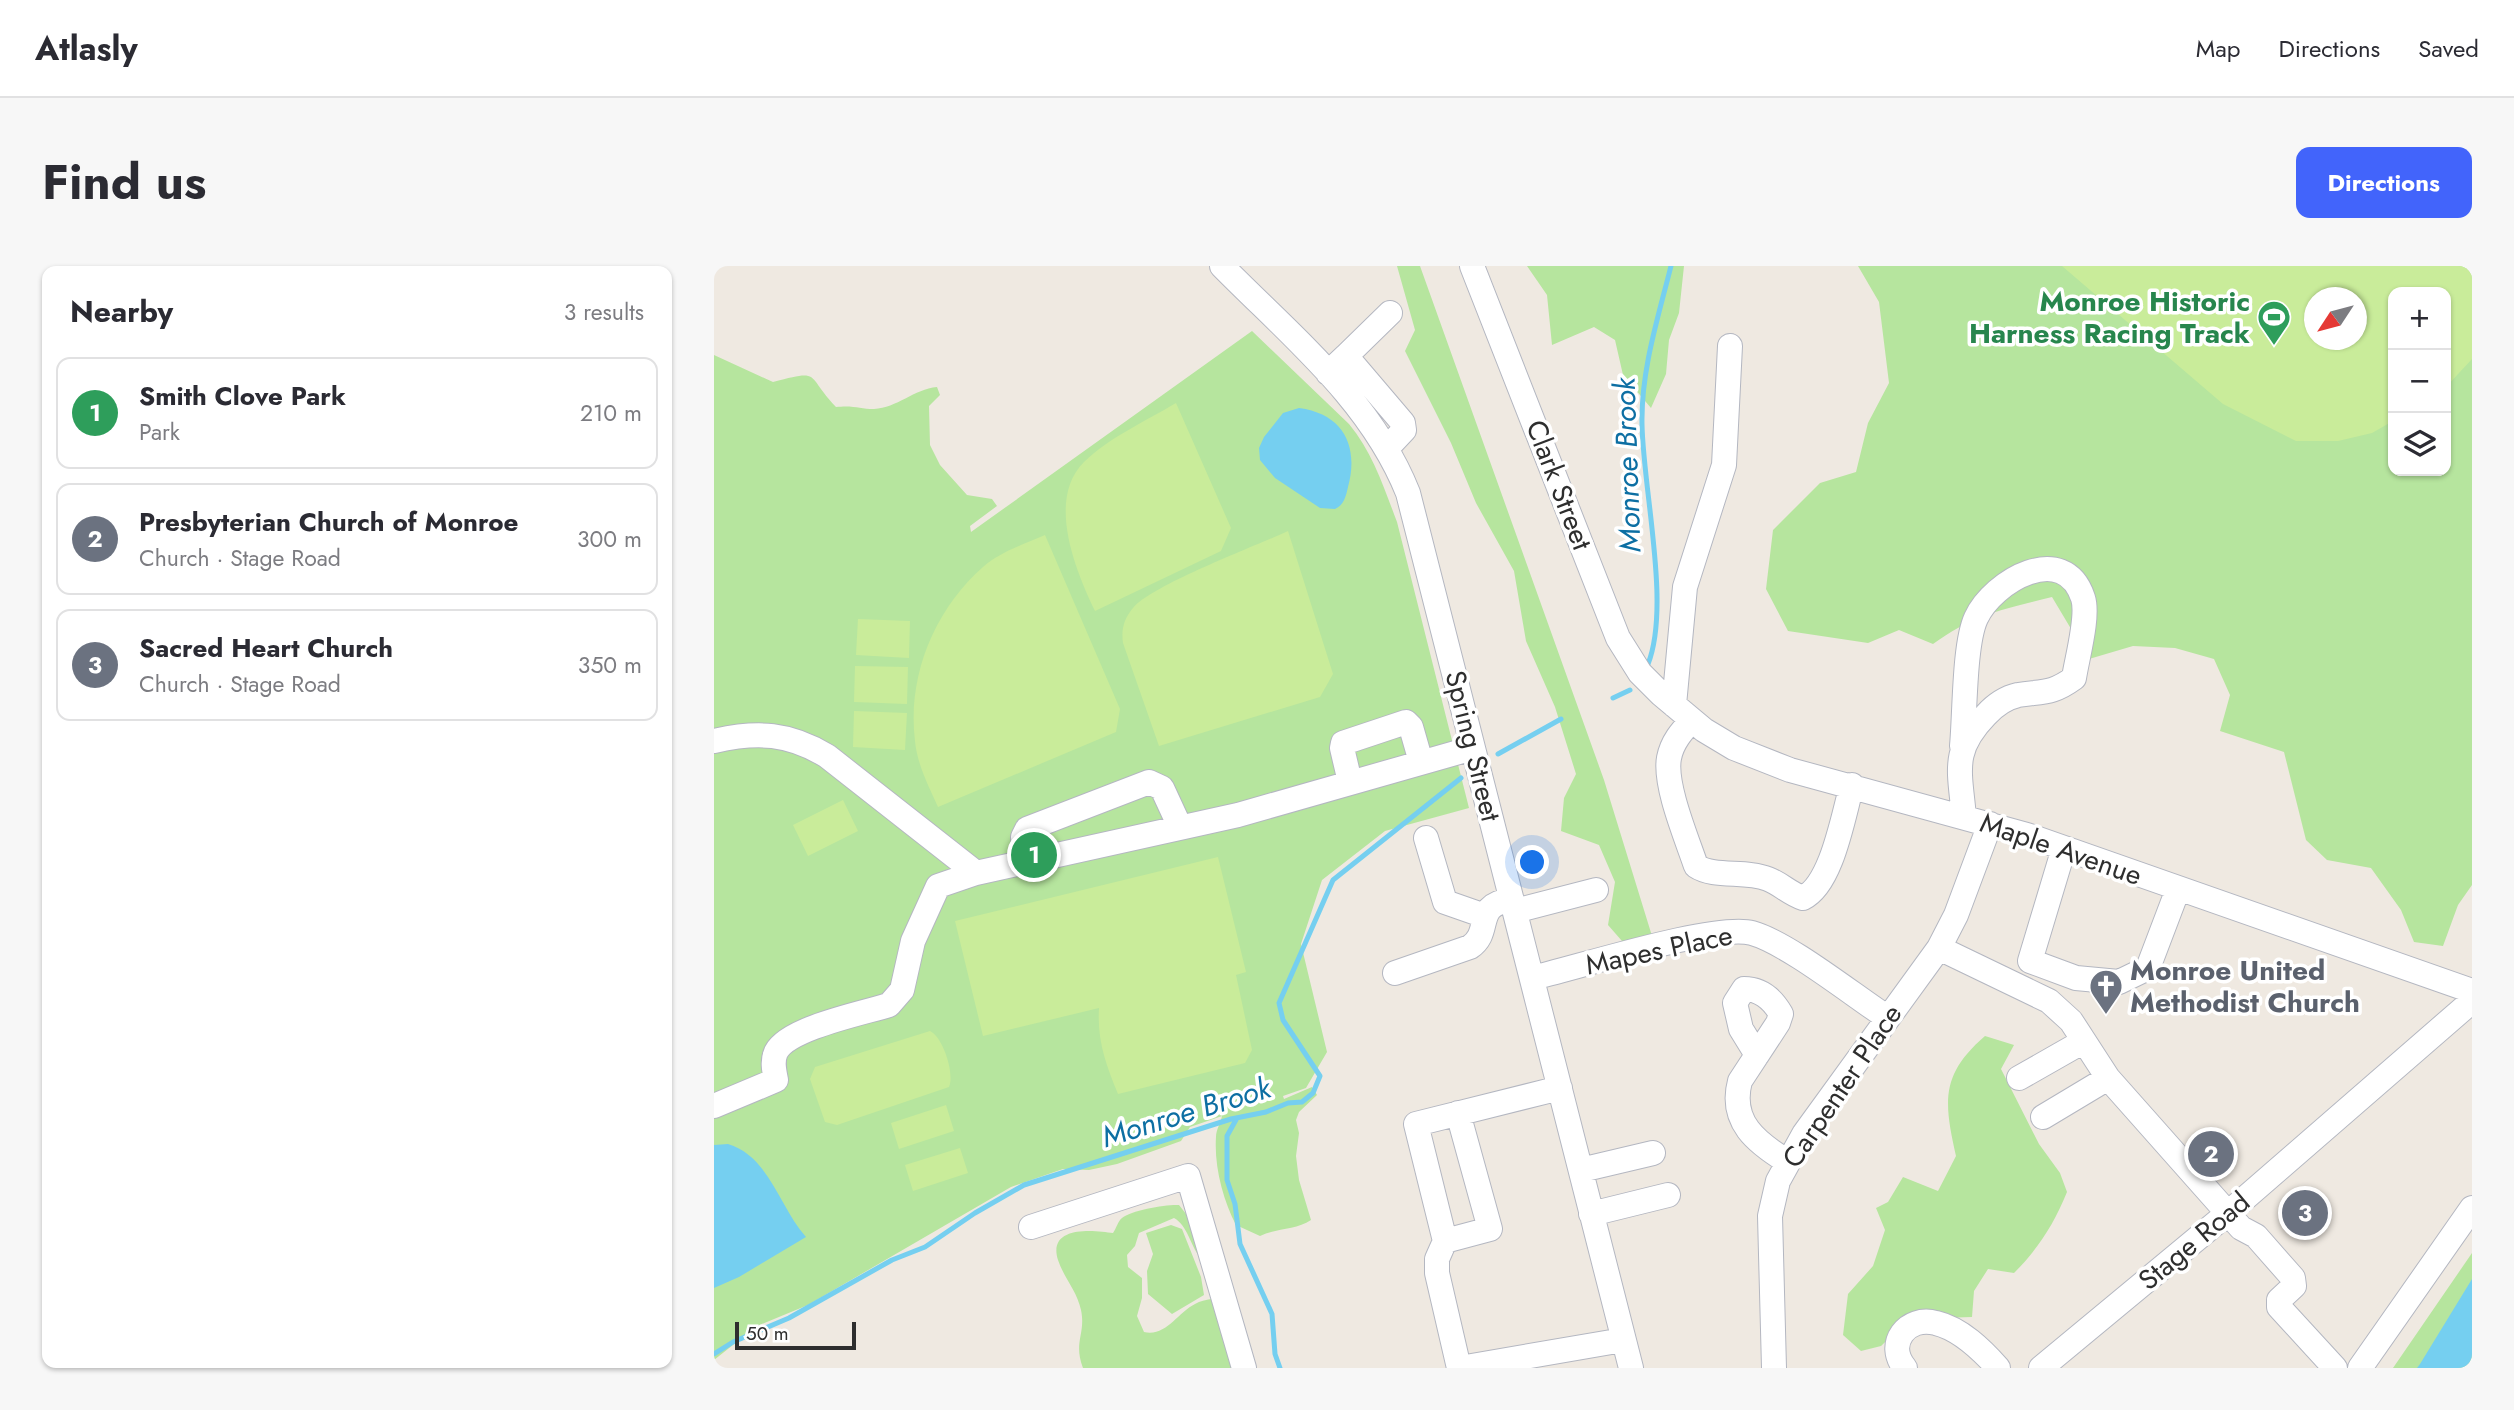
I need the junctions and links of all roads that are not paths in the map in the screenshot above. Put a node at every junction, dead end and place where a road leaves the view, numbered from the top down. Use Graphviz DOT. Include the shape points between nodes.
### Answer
graph roads {
  1 [pos="1222,266"];
  2 [pos="1472,266"];
  3 [pos="1390,313"];
  4 [pos="1730,346"];
  5 [pos="1346,356"];
  6 [pos="1328,373"];
  7 [pos="1388,447"];
  8 [pos="1676,706"];
  9 [pos="714,741"];
  10 [pos="1962,746"];
  11 [pos="1473,748"];
  12 [pos="1421,762"];
  13 [pos="1350,782"];
  14 [pos="1852,785"];
  15 [pos="1964,817"];
  16 [pos="1990,824"];
  17 [pos="1180,827"];
  18 [pos="1426,838"];
  19 [pos="2064,848"];
  20 [pos="1026,862"];
  21 [pos="976,873"];
  22 [pos="2178,889"];
  23 [pos="1596,890"];
  24 [pos="1514,905"];
  25 [pos="1485,916"];
  26 [pos="1939,948"];
  27 [pos="1395,972"];
  28 [pos="1532,978"];
  29 [pos="2472,991"];
  30 [pos="2472,1001"];
  31 [pos="1888,1018"];
  32 [pos="2084,1041"];
  33 [pos="1757,1055"];
  34 [pos="2019,1078"];
  35 [pos="2108,1078"];
  36 [pos="1560,1088"];
  37 [pos="714,1106"];
  38 [pos="1458,1112"];
  39 [pos="2043,1117"];
  40 [pos="1653,1153"];
  41 [pos="1788,1162"];
  42 [pos="1581,1170"];
  43 [pos="1668,1195"];
  44 [pos="2472,1208"];
  45 [pos="2228,1213"];
  46 [pos="1591,1214"];
  47 [pos="1031,1227"];
  48 [pos="1445,1241"];
  49 [pos="1623,1340"];
  50 [pos="1244,1368"];
  51 [pos="1459,1368"];
  52 [pos="1630,1368"];
  53 [pos="1774,1368"];
  54 [pos="1905,1368"];
  55 [pos="1998,1368"];
  56 [pos="2041,1368"];
  57 [pos="2335,1368"];
  58 [pos="2360,1368"];
  1 -- 6 [label="street, Spring Street"];
  2 -- 8 [label="street, Clark Street" via="1618,638 1640,673"];
  3 -- 5 [label="street"];
  4 -- 8 [label="street" via="1724,465 1685,587"];
  5 -- 6 [label="street"];
  5 -- 7 [label="street" via="1404,425"];
  6 -- 7 [label="street, Spring Street"];
  7 -- 11 [label="street, Spring Street" via="1417,522"];
  8 -- 14 [label="street, Maple Avenue" via="1734,748 1790,771"];
  8 -- 14 [label="street" via="1677,737 1668,759 1675,804 1696,866 1705,872 1769,879 1803,898 1814,893 1824,878"];
  9 -- 21 [label="street" via="774,734 807,744"];
  10 -- 10 [label="street" via="1997,703 2049,693 2074,678 2083,599 2061,573 2032,570 2008,581 1987,599 1974,620"];
  10 -- 15 [label="street"];
  11 -- 12 [label="street"];
  11 -- 24 [label="street, Spring Street"];
  12 -- 13 [label="street"];
  12 -- 13 [label="street" via="1406,722 1343,743"];
  13 -- 17 [label="street" via="1238,816"];
  14 -- 15 [label="street, Maple Avenue"];
  15 -- 16 [label="street, Maple Avenue"];
  16 -- 19 [label="street, Maple Avenue"];
  16 -- 26 [label="street, Carpenter Place"];
  17 -- 20 [label="street"];
  17 -- 20 [label="street" via="1162,788 1149,782 1030,827 1023,837"];
  18 -- 25 [label="street" via="1443,900"];
  19 -- 22 [label="street, Maple Avenue"];
  19 -- 22 [label="street" via="2030,961 2076,978 2119,982 2148,968"];
  20 -- 21 [label="street"];
  21 -- 37 [label="street" via="938,886 918,929 902,990 894,1001 791,1037 776,1052 776,1080"];
  22 -- 29 [label="street, Maple Avenue"];
  23 -- 24 [label="street"];
  24 -- 25 [label="street" via="1495,904"];
  24 -- 28 [label="street, Spring Street"];
  25 -- 27 [label="street" via="1479,939 1470,947"];
  26 -- 31 [label="street, Carpenter Place"];
  26 -- 32 [label="street" via="2049,1000"];
  28 -- 31 [label="street, Mapes Place" via="1705,935 1743,931 1777,945"];
  28 -- 36 [label="street, Spring Street"];
  30 -- 45 [label="street, Stage Road"];
  31 -- 41 [label="street, Carpenter Place"];
  32 -- 34 [label="street"];
  32 -- 35 [label="street"];
  33 -- 41 [label="street" via="1738,1090 1741,1117 1753,1138"];
  35 -- 39 [label="street"];
  35 -- 45 [label="street"];
  36 -- 38 [label="street"];
  36 -- 42 [label="street, Spring Street"];
  38 -- 48 [label="street" via="1416,1124"];
  38 -- 48 [label="street" via="1490,1229"];
  40 -- 42 [label="street"];
  41 -- 53 [label="street, Carpenter Place" via="1770,1216"];
  42 -- 46 [label="street, Spring Street"];
  43 -- 46 [label="street"];
  44 -- 58 [label="street"];
  45 -- 56 [label="street, Stage Road"];
  45 -- 57 [label="street" via="2256,1236 2293,1278 2294,1286 2279,1300 2279,1307"];
  46 -- 49 [label="street, Spring Street"];
  47 -- 50 [label="street" via="1188,1176"];
  48 -- 51 [label="street" via="1437,1273"];
  49 -- 51 [label="street"];
  49 -- 52 [label="street, Spring Street"];
  54 -- 55 [label="street" via="1896,1346 1905,1330 1924,1321 1964,1336"];
}
